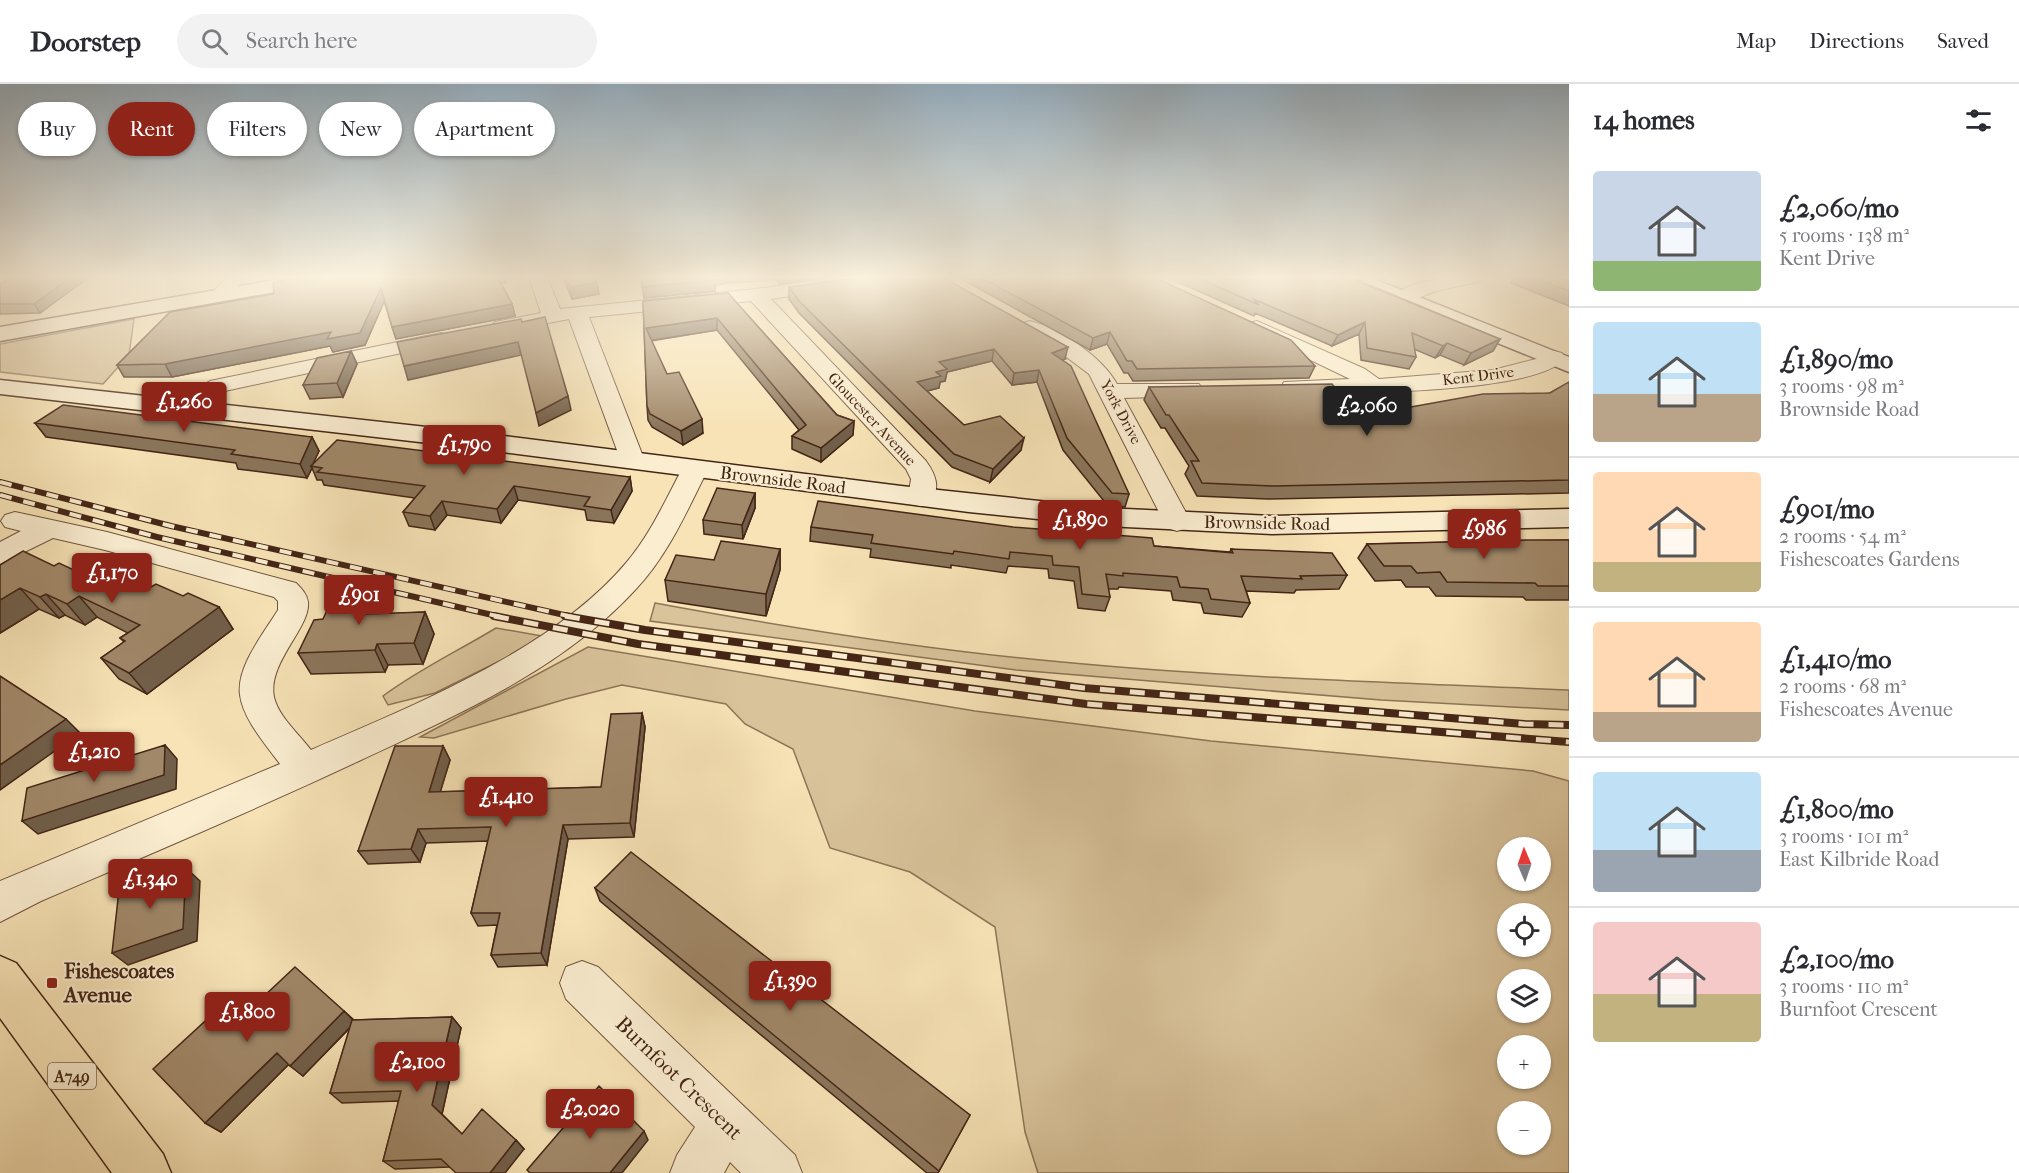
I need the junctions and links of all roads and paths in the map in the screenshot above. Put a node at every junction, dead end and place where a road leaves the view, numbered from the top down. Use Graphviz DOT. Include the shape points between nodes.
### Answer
graph roads {
  1 [pos="35,328"];
  2 [pos="494,328"];
  3 [pos="584,328"];
  4 [pos="787,328"];
  5 [pos="1031,328"];
  6 [pos="1258,328"];
  7 [pos="1477,328"];
  8 [pos="483,330"];
  9 [pos="0,334"];
  10 [pos="460,335"];
  11 [pos="1562,362"];
  12 [pos="1374,386"];
  13 [pos="0,387"];
  14 [pos="1267,388"];
  15 [pos="1219,389"];
  16 [pos="1111,391"];
  17 [pos="181,408"];
  18 [pos="632,459"];
  19 [pos="695,469"];
  20 [pos="921,498"];
  21 [pos="1569,518"];
  22 [pos="15,520"];
  23 [pos="1177,522"];
  24 [pos="50,528"];
  25 [pos="0,554"];
  26 [pos="305,770"];
  27 [pos="0,903"];
  28 [pos="582,983"];
  29 [pos="2,984"];
  30 [pos="725,1125"];
  31 [pos="144,1173"];
  32 [pos="695,1173"];
  33 [pos="777,1173"];
  1 -- 9 [label="street"];
  2 -- 8 [label="street"];
  3 -- 18 [label="street"];
  4 -- 20 [label="street, Gloucester Avenue" via="917,466 924,479"];
  5 -- 16 [label="street, York Drive" via="1098,370"];
  6 -- 12 [label="street" via="1357,374"];
  7 -- 11 [label="street"];
  10 -- 17 [label="street" via="218,386"];
  11 -- 12 [label="street, Kent Drive" via="1493,377"];
  12 -- 14 [label="street, Kent Drive"];
  13 -- 17 [label="street, Brownside Road"];
  15 -- 16 [label="street"];
  16 -- 23 [label="street, York Drive"];
  17 -- 18 [label="street, Brownside Road"];
  18 -- 19 [label="street, Brownside Road"];
  19 -- 20 [label="street, Brownside Road"];
  19 -- 26 [label="street" via="654,548 624,584 556,642 479,689"];
  20 -- 23 [label="street, Brownside Road"];
  21 -- 23 [label="street, Brownside Road" via="1309,525"];
  22 -- 24 [label="street"];
  24 -- 25 [label="street"];
  24 -- 26 [label="street" via="285,590 293,599 293,610 260,674 256,694"];
  26 -- 27 [label="street"];
  28 -- 30 [label="street, Burnfoot Crescent"];
  29 -- 31 [label="main road, A749"];
  30 -- 32 [label="street"];
  30 -- 33 [label="street, Burnfoot Crescent"];
}
